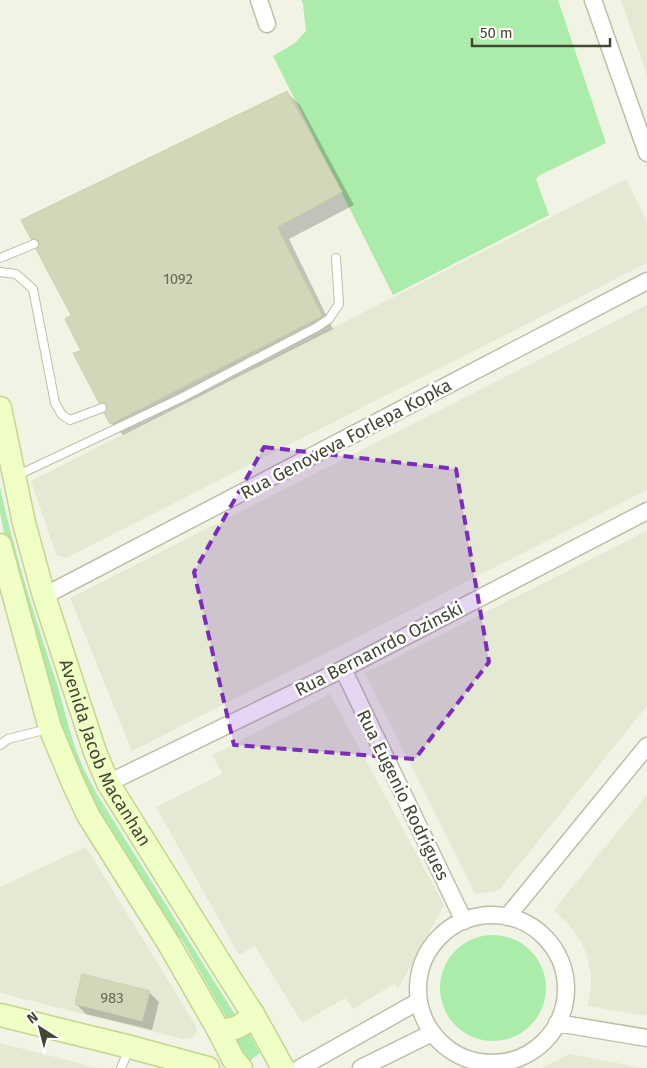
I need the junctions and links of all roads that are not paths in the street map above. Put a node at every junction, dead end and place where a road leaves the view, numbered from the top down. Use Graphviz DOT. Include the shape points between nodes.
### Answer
graph roads {
  1 [pos="259,0"];
  2 [pos="593,0"];
  3 [pos="267,24"];
  4 [pos="647,153"];
  5 [pos="34,244"];
  6 [pos="0,258"];
  7 [pos="336,258"];
  8 [pos="0,272"];
  9 [pos="647,281"];
  10 [pos="0,408"];
  11 [pos="102,408"];
  12 [pos="14,477"];
  13 [pos="647,511"];
  14 [pos="0,545"];
  15 [pos="44,596"];
  16 [pos="343,668"];
  17 [pos="50,728"];
  18 [pos="0,745"];
  19 [pos="647,746"];
  20 [pos="108,783"];
  21 [pos="507,917"];
  22 [pos="464,921"];
  23 [pos="419,1001"];
  24 [pos="253,1014"];
  25 [pos="0,1015"];
  26 [pos="557,1023"];
  27 [pos="219,1031"];
  28 [pos="432,1033"];
  29 [pos="647,1038"];
  30 [pos="130,1047"];
  31 [pos="183,1064"];
  32 [pos="510,1064"];
  33 [pos="122,1068"];
  34 [pos="208,1068"];
  35 [pos="241,1068"];
  36 [pos="283,1068"];
  37 [pos="300,1068"];
  38 [pos="361,1068"];
  1 -- 3 [label="street"];
  2 -- 4 [label="street"];
  5 -- 6 [label="lane"];
  7 -- 12 [label="lane" via="339,304 317,327 180,398"];
  8 -- 11 [label="lane" via="16,274 33,289 54,403 62,416 70,420"];
  9 -- 15 [label="street, Rua Genoveva Forlepa Kopka"];
  10 -- 12 [label="main road, Avenida Jacob Macanhan"];
  12 -- 15 [label="main road, Avenida Jacob Macanhan"];
  13 -- 16 [label="street, Rua Bernanrdo Ozinski"];
  14 -- 17 [label="main road, Avenida Jacob Macanhan"];
  15 -- 20 [label="main road, Avenida Jacob Macanhan"];
  16 -- 20 [label="street, Rua Bernanrdo Ozinski"];
  16 -- 22 [label="street, Rua Eugenio Rodrigues"];
  17 -- 18 [label="lane" via="8,739"];
  17 -- 27 [label="main road, Avenida Jacob Macanhan" via="88,815"];
  19 -- 21 [label="street"];
  20 -- 24 [label="main road, Avenida Jacob Macanhan"];
  21 -- 22 [label="street" via="485,916"];
  21 -- 26 [label="street" via="537,930 558,956 566,988"];
  22 -- 23 [label="street" via="441,936 428,953 420,974"];
  23 -- 28 [label="street"];
  23 -- 37 [label="street"];
  24 -- 27 [label="main road" via="236,1028"];
  24 -- 36 [label="main road, Avenida Jacob Macanhan"];
  25 -- 30 [label="main road"];
  26 -- 29 [label="street"];
  26 -- 32 [label="street" via="538,1046"];
  27 -- 35 [label="main road, Avenida Jacob Macanhan"];
  28 -- 32 [label="street" via="447,1048 466,1058"];
  28 -- 38 [label="street"];
  30 -- 31 [label="main road"];
  30 -- 33 [label="lane"];
  31 -- 34 [label="main road"];
}
